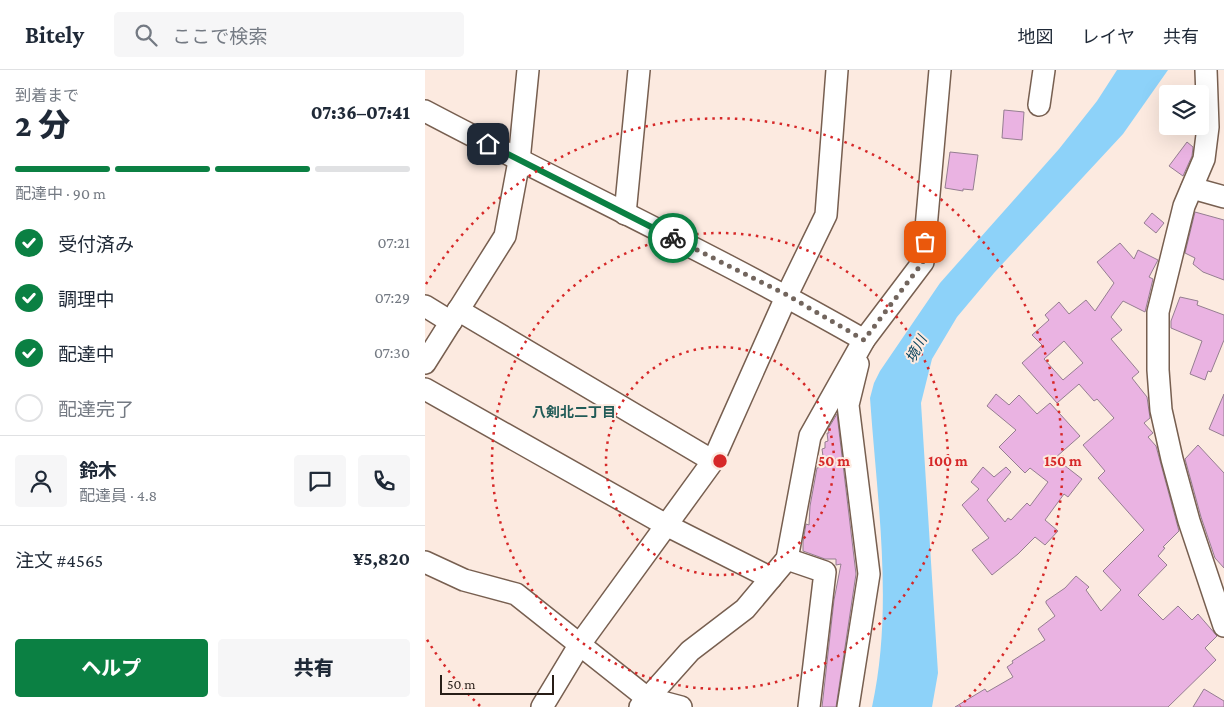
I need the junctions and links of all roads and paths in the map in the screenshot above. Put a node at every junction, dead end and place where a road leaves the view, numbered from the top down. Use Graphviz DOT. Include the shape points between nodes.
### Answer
graph roads {
  1 [pos="528,70"];
  2 [pos="639,70"];
  3 [pos="837,70"];
  4 [pos="940,70"];
  5 [pos="1044,70"];
  6 [pos="1206,70"];
  7 [pos="1039,105"];
  8 [pos="425,112"];
  9 [pos="519,161"];
  10 [pos="1193,188"];
  11 [pos="1224,197"];
  12 [pos="625,214"];
  13 [pos="787,295"];
  14 [pos="425,306"];
  15 [pos="455,316"];
  16 [pos="864,340"];
  17 [pos="425,363"];
  18 [pos="425,389"];
  19 [pos="713,461"];
  20 [pos="666,525"];
  21 [pos="787,559"];
  22 [pos="425,562"];
  23 [pos="771,578"];
  24 [pos="1224,626"];
  25 [pos="580,644"];
  26 [pos="644,702"];
  27 [pos="542,707"];
  28 [pos="681,707"];
  29 [pos="809,707"];
  30 [pos="847,707"];
  1 -- 9 [label="street"];
  2 -- 12 [label="street"];
  3 -- 13 [label="street" via="826,215"];
  4 -- 16 [label="street" via="923,262"];
  5 -- 7 [label="street"];
  6 -- 10 [label="street" via="1209,127 1204,159"];
  8 -- 9 [label="street"];
  9 -- 12 [label="street"];
  9 -- 15 [label="street" via="505,236"];
  10 -- 11 [label="street"];
  10 -- 24 [label="street" via="1183,206 1158,312 1158,370 1161,410 1172,459"];
  12 -- 13 [label="street"];
  13 -- 16 [label="street"];
  13 -- 19 [label="street"];
  14 -- 15 [label="street"];
  15 -- 17 [label="street"];
  15 -- 19 [label="street"];
  16 -- 21 [label="street" via="810,436"];
  16 -- 30 [label="street" via="848,405 869,574"];
  18 -- 20 [label="street"];
  19 -- 20 [label="street"];
  20 -- 23 [label="street"];
  20 -- 25 [label="street"];
  21 -- 23 [label="street"];
  21 -- 29 [label="street" via="825,572"];
  22 -- 25 [label="street" via="463,580 516,594"];
  23 -- 26 [label="street" via="745,609 690,651"];
  25 -- 26 [label="street"];
  25 -- 27 [label="street"];
  26 -- 28 [label="street"];
}
